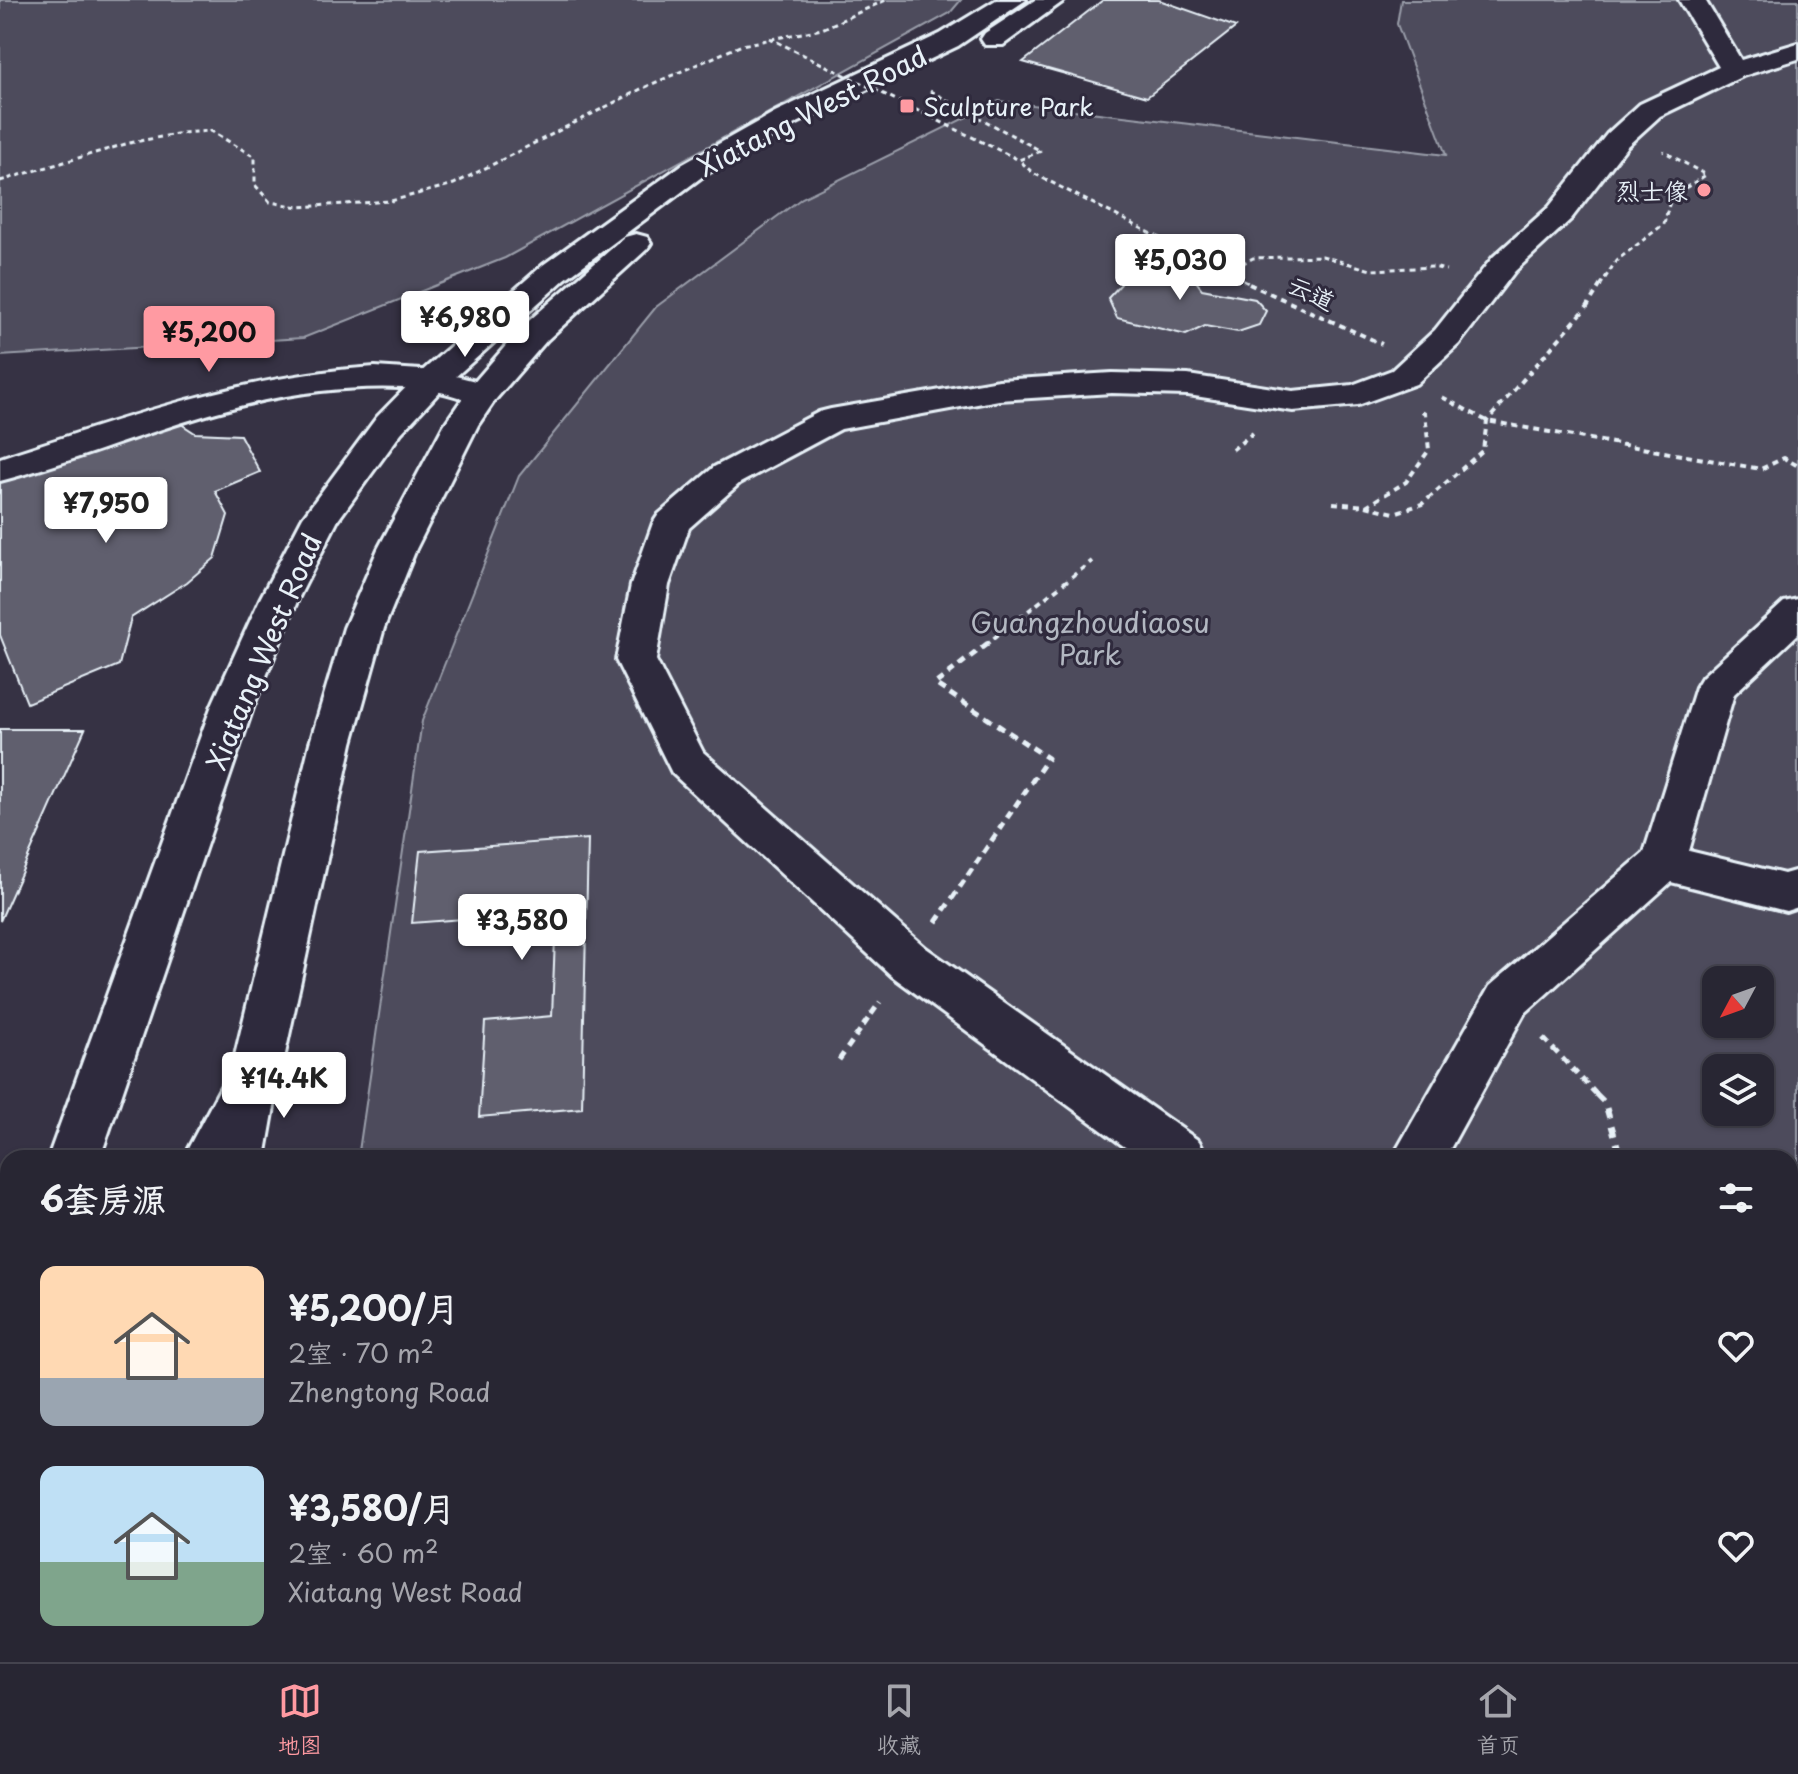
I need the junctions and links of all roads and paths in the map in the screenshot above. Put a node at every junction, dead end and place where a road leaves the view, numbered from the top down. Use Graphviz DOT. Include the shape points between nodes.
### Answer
graph roads {
  1 [pos="886,0"];
  2 [pos="1013,0"];
  3 [pos="1052,0"];
  4 [pos="1692,0"];
  5 [pos="769,38"];
  6 [pos="1798,51"];
  7 [pos="1734,70"];
  8 [pos="911,81"];
  9 [pos="1019,160"];
  10 [pos="1706,175"];
  11 [pos="0,181"];
  12 [pos="1225,273"];
  13 [pos="1493,281"];
  14 [pos="1404,373"];
  15 [pos="432,380"];
  16 [pos="483,393"];
  17 [pos="1487,421"];
  18 [pos="1798,466"];
  19 [pos="0,470"];
  20 [pos="1333,503"];
  21 [pos="1366,506"];
  22 [pos="1092,561"];
  23 [pos="1798,612"];
  24 [pos="1663,862"];
  25 [pos="1798,888"];
  26 [pos="909,962"];
  27 [pos="1507,1000"];
  28 [pos="839,1060"];
  29 [pos="257,1068"];
  30 [pos="77,1150"];
  31 [pos="213,1150"];
  32 [pos="241,1150"];
  33 [pos="1170,1150"];
  34 [pos="1423,1150"];
  35 [pos="1619,1150"];
  1 -- 5 [label="path" via="822,29"];
  2 -- 15 [label="main road, Xiatang West Road" via="949,40 785,118 693,170 554,272"];
  3 -- 8 [label="main road, Xiatang West Road" via="1000,36"];
  4 -- 7 [label="main road"];
  5 -- 9 [label="path, 云道, bridge"];
  5 -- 11 [label="path" via="643,88 454,184 391,201 299,207 270,202 255,185 255,157 211,131 129,143"];
  6 -- 7 [label="main road"];
  7 -- 13 [label="main road" via="1650,110 1617,140 1560,213 1504,264"];
  8 -- 9 [label="path" via="1041,151"];
  8 -- 16 [label="main road, Xiatang West Road" via="780,146 668,219 535,333"];
  9 -- 12 [label="path, 云道" via="1033,173"];
  10 -- 17 [label="path" via="1671,197 1664,224 1616,261 1587,307"];
  12 -- 13 [label="path" via="1253,258 1322,256 1371,270 1433,267"];
  12 -- 14 [label="path, 云道" via="1380,343"];
  13 -- 14 [label="main road" via="1447,337"];
  14 -- 17 [label="path"];
  14 -- 21 [label="path" via="1425,413 1429,450 1406,482"];
  14 -- 26 [label="main road" via="1358,395 1293,401 1188,385 1112,383 1013,389 831,420 727,475 672,523 650,585 636,660 687,762"];
  15 -- 16 [label="main road"];
  15 -- 19 [label="main road" via="358,378 268,389"];
  15 -- 30 [label="main road, Xiatang West Road" via="352,472 321,517 279,599 233,705"];
  16 -- 29 [label="main road, Xiatang West Road" via="397,549 364,628 331,743"];
  17 -- 18 [label="path" via="1761,469 1784,458"];
  17 -- 21 [label="path" via="1483,450 1422,504 1394,513"];
  20 -- 21 [label="path"];
  22 -- 26 [label="path" via="935,684 1048,758"];
  23 -- 24 [label="main road" via="1716,687"];
  24 -- 25 [label="main road" via="1786,893"];
  24 -- 27 [label="main road"];
  26 -- 28 [label="path"];
  26 -- 33 [label="main road"];
  27 -- 34 [label="main road"];
  27 -- 35 [label="path" via="1605,1103"];
  29 -- 31 [label="main road, Xiatang West Road"];
  29 -- 32 [label="main road, Xiatang West Road"];
}
